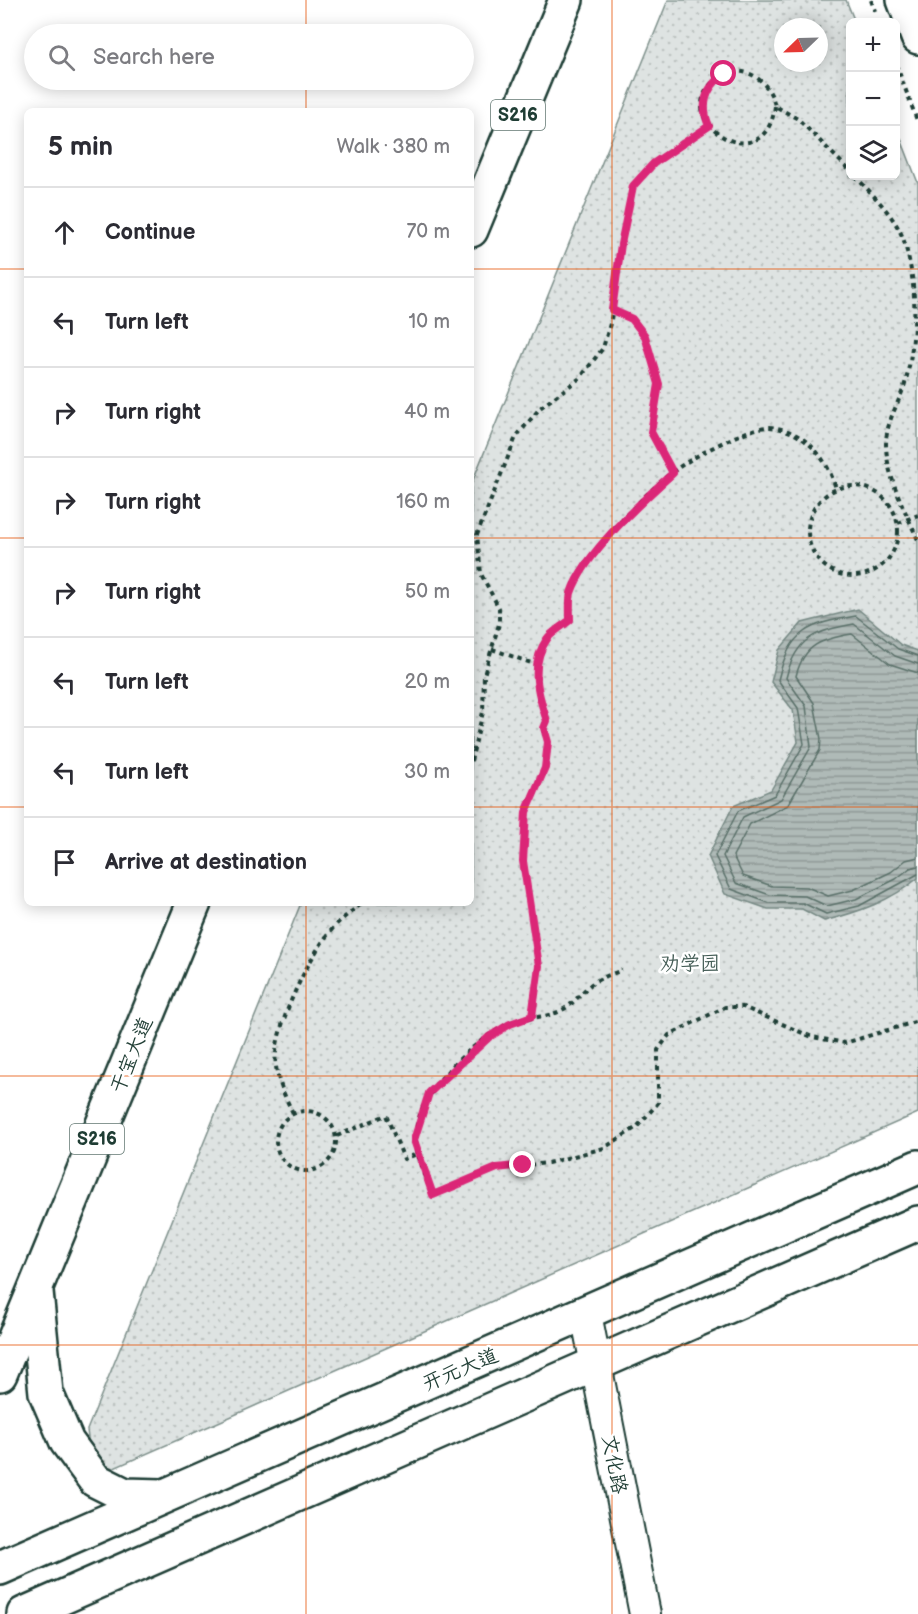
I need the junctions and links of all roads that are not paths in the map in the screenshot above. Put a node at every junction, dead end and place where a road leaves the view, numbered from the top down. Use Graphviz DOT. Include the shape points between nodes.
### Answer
graph roads {
  1 [pos="566,0"];
  2 [pos="904,0"];
  3 [pos="918,37"];
  4 [pos="474,223"];
  5 [pos="193,906"];
  6 [pos="918,1167"];
  7 [pos="918,1223"];
  8 [pos="35,1289"];
  9 [pos="586,1314"];
  10 [pos="596,1366"];
  11 [pos="0,1374"];
  12 [pos="167,1496"];
  13 [pos="0,1568"];
  14 [pos="24,1614"];
  15 [pos="645,1614"];
  1 -- 4 [label="main road, S216"];
  2 -- 3 [label="main road"];
  5 -- 8 [label="main road, 干宝大道 / S216"];
  6 -- 9 [label="main road, 开元大道"];
  7 -- 10 [label="main road"];
  8 -- 11 [label="main road, 干宝大道 / S216"];
  8 -- 12 [label="main road" via="46,1393 67,1442 95,1480 125,1495"];
  9 -- 10 [label="street, 文化路"];
  9 -- 12 [label="main road, 开元大道"];
  10 -- 14 [label="main road"];
  10 -- 15 [label="street, 文化路"];
  12 -- 13 [label="main road, 开元大道"];
}
